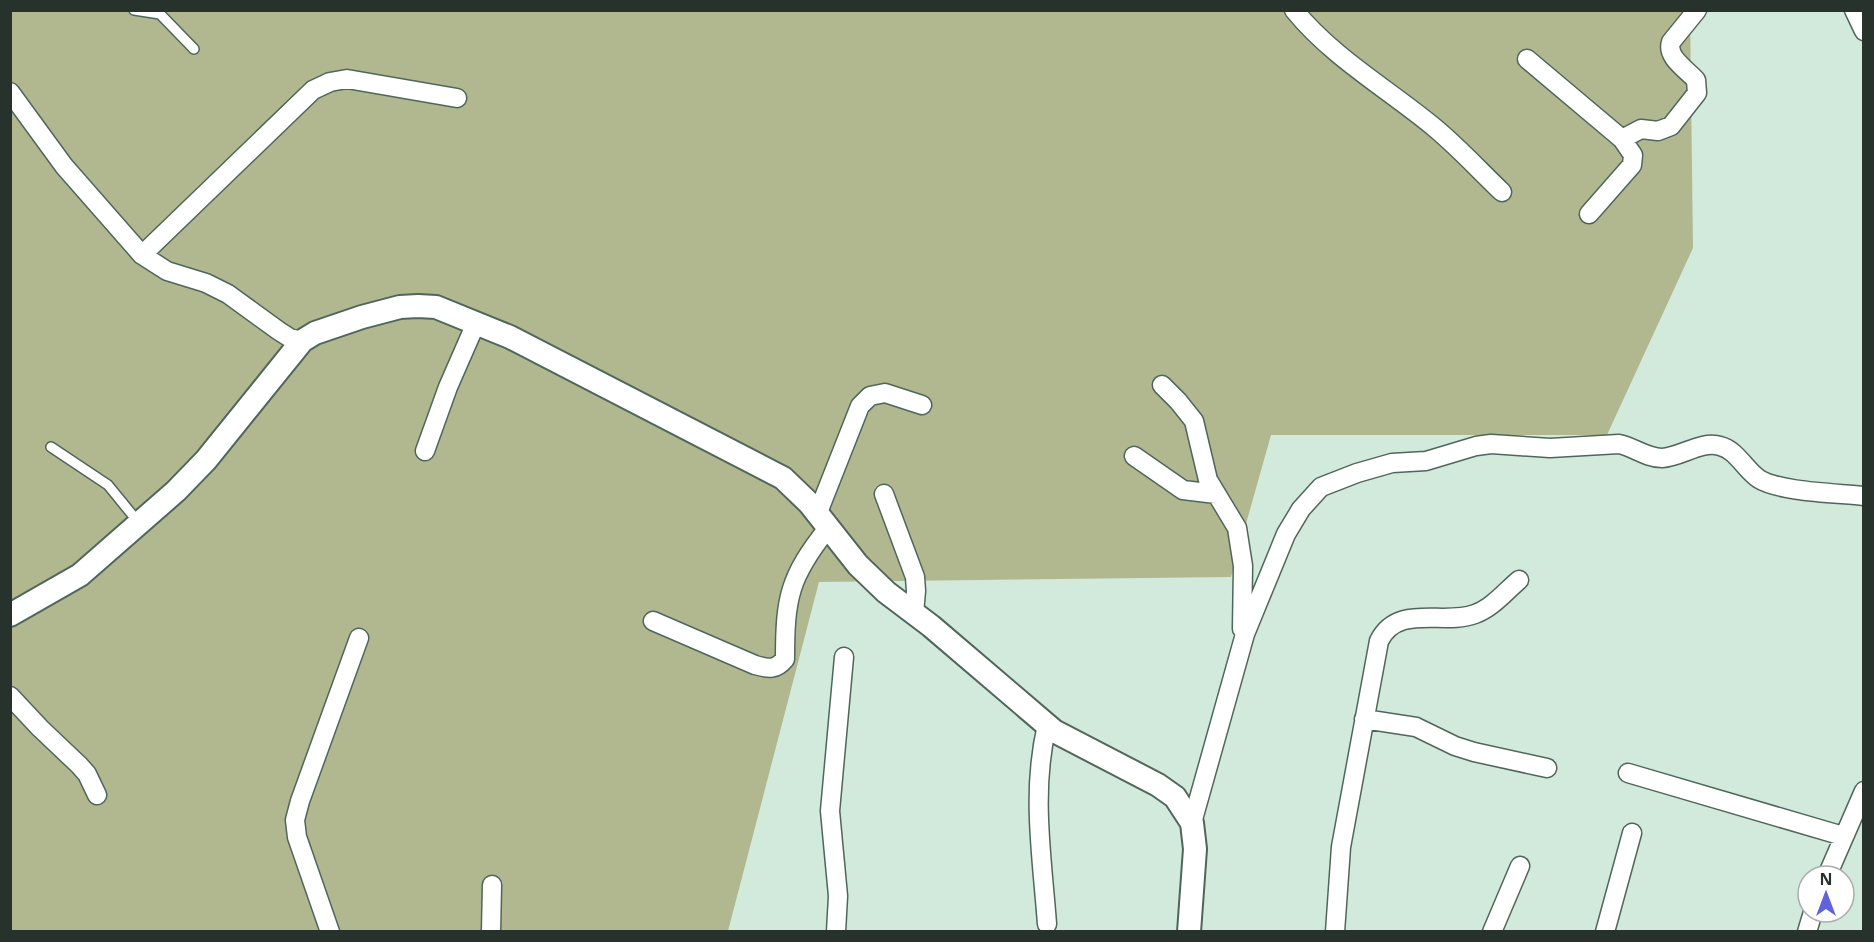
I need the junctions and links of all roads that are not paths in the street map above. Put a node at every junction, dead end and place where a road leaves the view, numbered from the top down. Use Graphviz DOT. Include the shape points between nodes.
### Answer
graph roads {
  1 [pos="134,10"];
  2 [pos="1294,10"];
  3 [pos="1697,10"];
  4 [pos="1854,10"];
  5 [pos="1863,31"];
  6 [pos="194,49"];
  7 [pos="1527,59"];
  8 [pos="10,92"];
  9 [pos="457,98"];
  10 [pos="1622,139"];
  11 [pos="1502,192"];
  12 [pos="1589,214"];
  13 [pos="142,255"];
  14 [pos="476,323"];
  15 [pos="302,341"];
  16 [pos="1162,385"];
  17 [pos="922,405"];
  18 [pos="51,447"];
  19 [pos="425,451"];
  20 [pos="1134,456"];
  21 [pos="884,494"];
  22 [pos="1216,494"];
  23 [pos="1863,496"];
  24 [pos="823,521"];
  25 [pos="139,524"];
  26 [pos="1519,580"];
  27 [pos="914,613"];
  28 [pos="10,615"];
  29 [pos="654,621"];
  30 [pos="359,638"];
  31 [pos="1242,643"];
  32 [pos="844,657"];
  33 [pos="10,696"];
  34 [pos="1364,719"];
  35 [pos="1047,725"];
  36 [pos="1547,768"];
  37 [pos="1628,773"];
  38 [pos="1863,791"];
  39 [pos="97,795"];
  40 [pos="1192,823"];
  41 [pos="1632,832"];
  42 [pos="1843,836"];
  43 [pos="1832,864"];
  44 [pos="1520,866"];
  45 [pos="492,885"];
  46 [pos="1047,924"];
  47 [pos="330,932"];
  48 [pos="491,932"];
  49 [pos="836,932"];
  50 [pos="1189,932"];
  51 [pos="1335,932"];
  52 [pos="1492,932"];
  53 [pos="1605,932"];
  1 -- 6 [label="lane" via="160,14"];
  2 -- 11 [label="street" via="1363,73 1437,129"];
  3 -- 10 [label="street" via="1669,48 1696,80 1697,93 1671,126 1658,131 1641,129"];
  4 -- 5 [label="street"];
  7 -- 10 [label="street"];
  8 -- 13 [label="street" via="64,166"];
  9 -- 13 [label="street" via="347,79 321,86"];
  10 -- 12 [label="street" via="1634,155 1632,165"];
  13 -- 15 [label="street" via="167,271 228,294 290,338"];
  14 -- 15 [label="street" via="436,307 400,307 315,333"];
  14 -- 19 [label="street"];
  14 -- 24 [label="street" via="766,468 783,478"];
  15 -- 25 [label="street" via="206,460"];
  16 -- 22 [label="street" via="1194,421 1204,466"];
  17 -- 24 [label="street" via="885,393 870,396 860,405"];
  18 -- 25 [label="lane" via="108,485"];
  20 -- 22 [label="street" via="1183,490"];
  21 -- 27 [label="street" via="915,577"];
  22 -- 31 [label="street" via="1237,528 1242,549"];
  23 -- 31 [label="street" via="1768,483 1732,452 1710,445 1664,458 1618,444 1550,448 1491,444 1426,461 1392,463 1321,487 1300,509"];
  24 -- 27 [label="street" via="858,565"];
  24 -- 29 [label="street" via="789,595 785,659 779,666 769,669 755,665"];
  25 -- 28 [label="street" via="80,575"];
  26 -- 34 [label="street" via="1476,614 1411,617 1383,631"];
  27 -- 35 [label="street"];
  30 -- 47 [label="street" via="296,820 297,837"];
  31 -- 40 [label="street"];
  32 -- 49 [label="street" via="830,811 838,897"];
  33 -- 39 [label="street" via="87,774"];
  34 -- 36 [label="street" via="1416,727 1474,752"];
  34 -- 51 [label="street" via="1341,847"];
  35 -- 40 [label="street" via="1158,785 1175,797"];
  35 -- 46 [label="street" via="1040,752 1037,794"];
  37 -- 42 [label="street"];
  38 -- 42 [label="street"];
  40 -- 50 [label="street" via="1195,849"];
  41 -- 53 [label="street"];
  42 -- 43 [label="street"];
  44 -- 52 [label="street"];
  45 -- 48 [label="street"];
}
